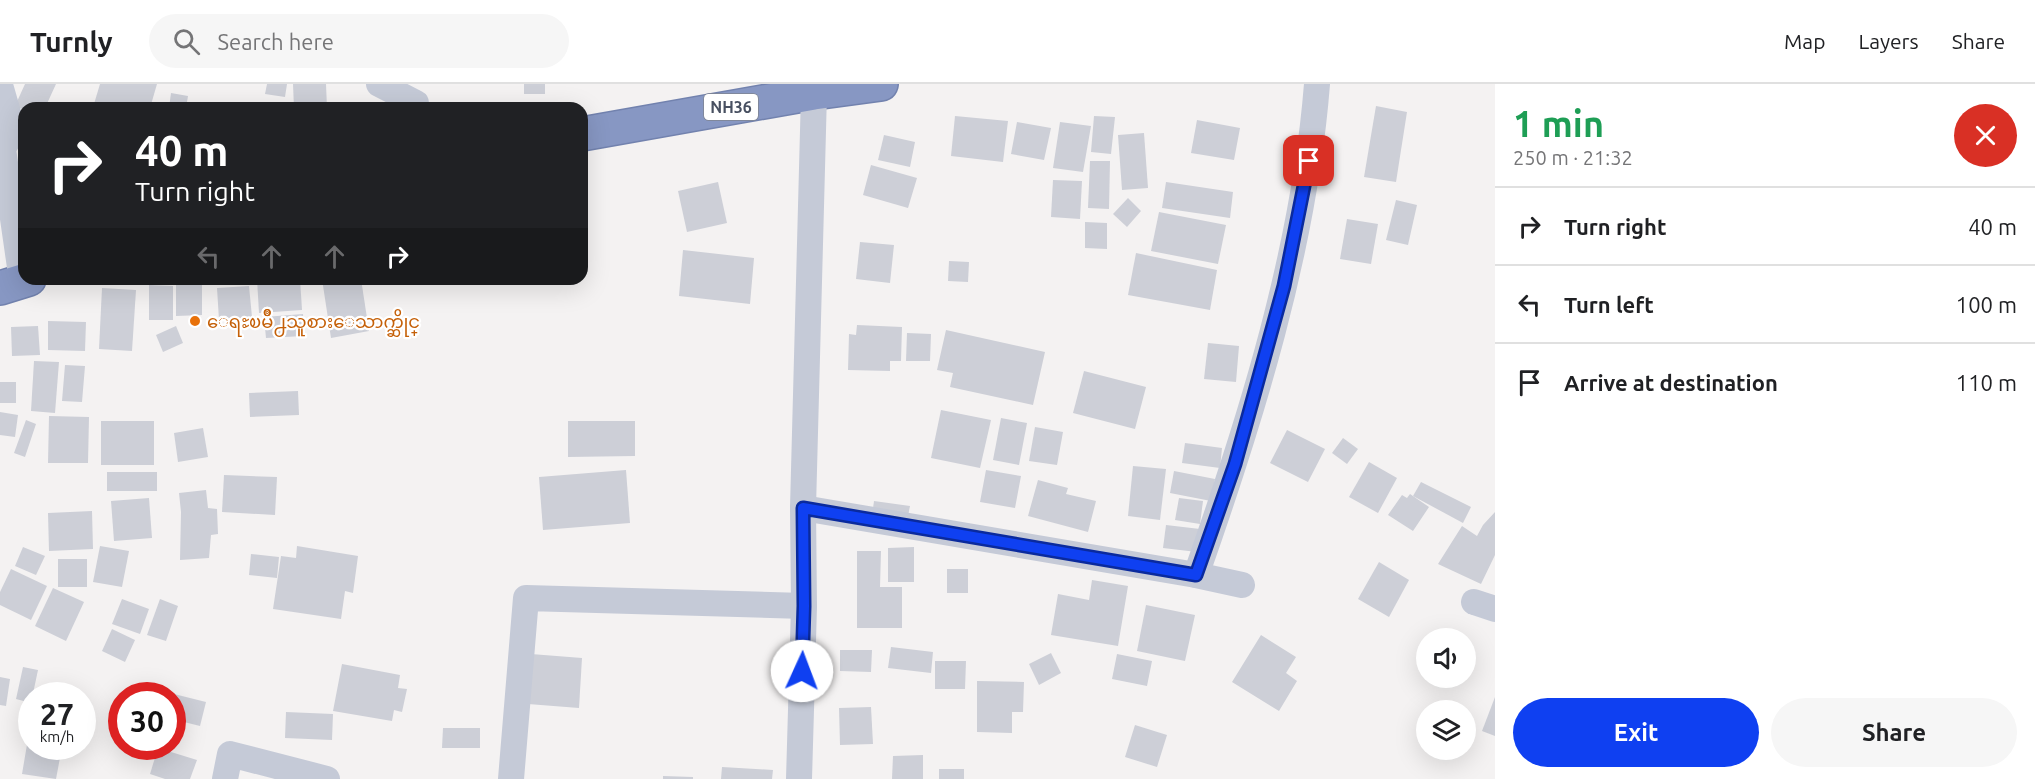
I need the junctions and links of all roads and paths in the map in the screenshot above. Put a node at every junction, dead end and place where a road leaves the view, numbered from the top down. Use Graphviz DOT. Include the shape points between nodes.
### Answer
graph roads {
  1 [pos="379,84"];
  2 [pos="880,84"];
  3 [pos="1317,84"];
  4 [pos="0,85"];
  5 [pos="814,93"];
  6 [pos="414,102"];
  7 [pos="588,133"];
  8 [pos="17,283"];
  9 [pos="803,508"];
  10 [pos="1196,575"];
  11 [pos="1242,585"];
  12 [pos="804,606"];
  13 [pos="225,779"];
  14 [pos="327,779"];
  15 [pos="511,779"];
  16 [pos="799,779"];
  1 -- 6 [label="street"];
  2 -- 5 [label="highway, NH36"];
  3 -- 10 [label="street" via="1313,141 1284,286 1235,464"];
  4 -- 8 [label="street" via="13,130 3,149"];
  5 -- 7 [label="highway, NH36"];
  5 -- 9 [label="street"];
  9 -- 10 [label="street"];
  9 -- 12 [label="street"];
  10 -- 11 [label="street"];
  12 -- 15 [label="street" via="526,598"];
  12 -- 16 [label="street"];
  13 -- 14 [label="street" via="230,754"];
}
